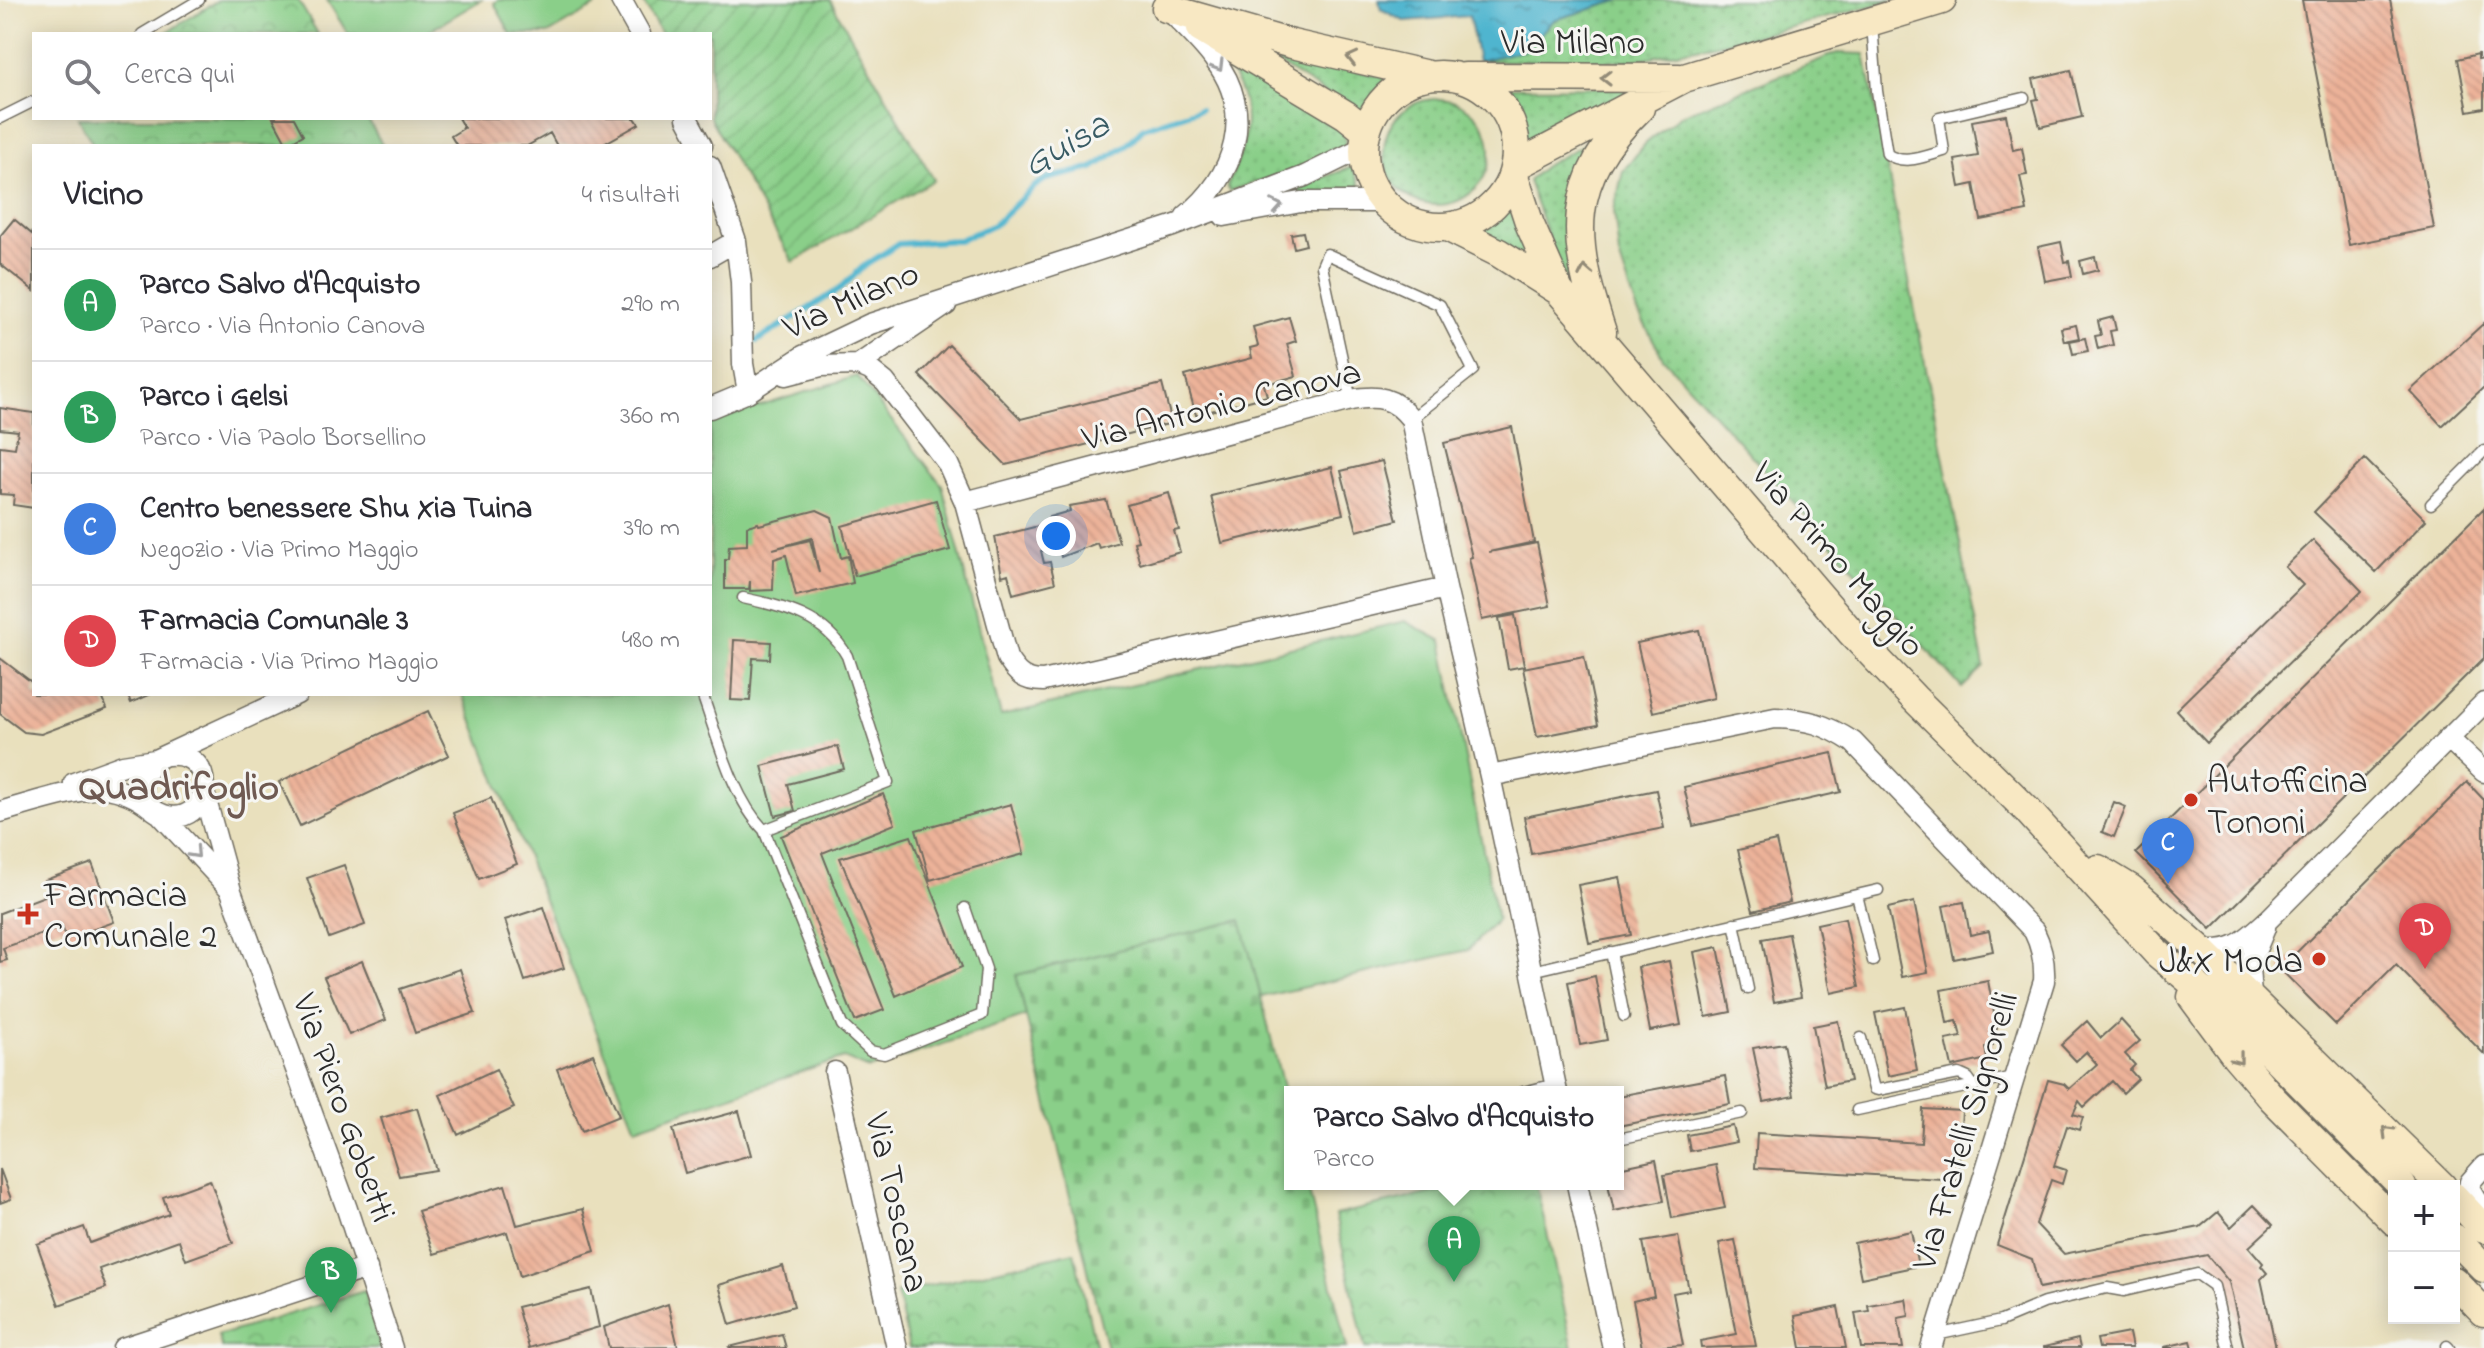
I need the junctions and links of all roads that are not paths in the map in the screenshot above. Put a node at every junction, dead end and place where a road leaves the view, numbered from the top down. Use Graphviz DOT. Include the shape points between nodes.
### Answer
graph roads {
  1 [pos="199,0"];
  2 [pos="621,0"];
  3 [pos="1942,0"];
  4 [pos="1159,4"];
  5 [pos="1871,21"];
  6 [pos="145,32"];
  7 [pos="639,32"];
  8 [pos="1428,75"];
  9 [pos="1462,77"];
  10 [pos="1684,78"];
  11 [pos="2024,98"];
  12 [pos="32,102"];
  13 [pos="0,118"];
  14 [pos="688,120"];
  15 [pos="1365,139"];
  16 [pos="701,144"];
  17 [pos="1514,169"];
  18 [pos="712,172"];
  19 [pos="1384,202"];
  20 [pos="1173,226"];
  21 [pos="1447,227"];
  22 [pos="736,241"];
  23 [pos="712,255"];
  24 [pos="970,290"];
  25 [pos="1559,291"];
  26 [pos="870,324"];
  27 [pos="886,346"];
  28 [pos="1607,346"];
  29 [pos="858,365"];
  30 [pos="885,382"];
  31 [pos="756,388"];
  32 [pos="1351,400"];
  33 [pos="712,407"];
  34 [pos="1411,419"];
  35 [pos="2484,451"];
  36 [pos="965,502"];
  37 [pos="2431,504"];
  38 [pos="1446,588"];
  39 [pos="743,598"];
  40 [pos="293,696"];
  41 [pos="703,696"];
  42 [pos="2484,703"];
  43 [pos="217,733"];
  44 [pos="2448,738"];
  45 [pos="161,757"];
  46 [pos="193,761"];
  47 [pos="2484,772"];
  48 [pos="1490,776"];
  49 [pos="204,793"];
  50 [pos="26,804"];
  51 [pos="155,810"];
  52 [pos="2027,810"];
  53 [pos="0,812"];
  54 [pos="764,830"];
  55 [pos="2098,869"];
  56 [pos="1878,890"];
  57 [pos="231,891"];
  58 [pos="1857,895"];
  59 [pos="965,908"];
  60 [pos="2268,920"];
  61 [pos="1734,923"];
  62 [pos="2200,949"];
  63 [pos="1611,952"];
  64 [pos="2157,953"];
  65 [pos="1873,961"];
  66 [pos="1532,971"];
  67 [pos="1748,989"];
  68 [pos="2251,997"];
  69 [pos="2223,1008"];
  70 [pos="1624,1016"];
  71 [pos="1861,1038"];
  72 [pos="835,1072"];
  73 [pos="2015,1077"];
  74 [pos="1973,1085"];
  75 [pos="1556,1086"];
  76 [pos="1857,1110"];
  77 [pos="1742,1113"];
  78 [pos="1624,1138"];
  79 [pos="2484,1166"];
  80 [pos="2396,1180"];
  81 [pos="2436,1180"];
  82 [pos="1578,1190"];
  83 [pos="2460,1203"];
  84 [pos="2484,1213"];
  85 [pos="2388,1215"];
  86 [pos="2484,1229"];
  87 [pos="2460,1244"];
  88 [pos="367,1268"];
  89 [pos="2484,1268"];
  90 [pos="2460,1287"];
  91 [pos="2484,1312"];
  92 [pos="1939,1336"];
  93 [pos="123,1348"];
  94 [pos="392,1348"];
  95 [pos="897,1348"];
  96 [pos="1613,1348"];
  97 [pos="2228,1348"];
  1 -- 6 [label="lane"];
  2 -- 7 [label="street"];
  3 -- 5 [label="street, Via Milano"];
  8 -- 4 [label="street, one-way" via="1292,44"];
  4 -- 15 [label="street" via="1346,115"];
  4 -- 20 [label="street, one-way" via="1216,60 1237,116 1236,143 1225,171 1200,205"];
  5 -- 10 [label="street, Via Milano"];
  5 -- 11 [label="lane" via="1884,138 1893,158 1903,161 1944,151 1939,118"];
  8 -- 9 [label="street"];
  8 -- 15 [label="street" via="1389,94"];
  10 -- 9 [label="street, Via Milano, one-way"];
  9 -- 17 [label="street" via="1487,90 1506,111 1516,138"];
  10 -- 17 [label="street, Via Milano"];
  28 -- 10 [label="street, Via Primo Maggio, one-way" via="1584,275 1584,190 1619,128"];
  12 -- 13 [label="lane"];
  14 -- 16 [label="street"];
  15 -- 19 [label="street" via="1368,177"];
  15 -- 20 [label="street, Via Milano" via="1305,176"];
  17 -- 21 [label="street" via="1488,210"];
  17 -- 25 [label="street, Via Primo Maggio" via="1530,225"];
  18 -- 22 [label="street"];
  20 -- 19 [label="street, Via Milano, one-way" via="1301,202"];
  19 -- 21 [label="street" via="1406,219"];
  20 -- 24 [label="street, Via Milano"];
  21 -- 25 [label="street, Via Primo Maggio"];
  22 -- 23 [label="street"];
  22 -- 31 [label="street" via="742,349"];
  24 -- 26 [label="street, Via Milano"];
  24 -- 27 [label="street, Via Milano"];
  25 -- 28 [label="street, Via Primo Maggio"];
  26 -- 29 [label="street" via="857,344"];
  26 -- 31 [label="street, Via Milano" via="803,356"];
  27 -- 29 [label="street, Via Milano"];
  27 -- 30 [label="street"];
  28 -- 52 [label="street, Via Primo Maggio" via="1850,631"];
  29 -- 30 [label="street"];
  29 -- 31 [label="street, Via Milano" via="804,369"];
  30 -- 36 [label="street" via="948,464"];
  31 -- 33 [label="street, Via Milano"];
  32 -- 34 [label="street, Via Antonio Canova" via="1388,399"];
  32 -- 34 [label="lane" via="1322,266 1327,254 1440,305 1473,370"];
  32 -- 36 [label="street, Via Antonio Canova"];
  34 -- 38 [label="street"];
  35 -- 37 [label="lane"];
  36 -- 38 [label="street" via="1007,658 1029,681"];
  38 -- 48 [label="street"];
  39 -- 54 [label="lane" via="796,611 839,642 888,782"];
  40 -- 43 [label="street"];
  41 -- 54 [label="lane" via="739,794"];
  42 -- 44 [label="street"];
  43 -- 45 [label="street"];
  43 -- 46 [label="street"];
  44 -- 47 [label="street"];
  44 -- 60 [label="street"];
  45 -- 46 [label="street" via="181,755"];
  45 -- 50 [label="street" via="123,765"];
  45 -- 51 [label="street" via="143,777 144,798"];
  46 -- 49 [label="street" via="203,776"];
  48 -- 66 [label="street"];
  48 -- 73 [label="street, Via Fratelli Signorelli" via="1775,718 1804,719 1831,728 1873,762 2040,942 2044,981"];
  49 -- 51 [label="street" via="187,814 178,817"];
  49 -- 57 [label="street, Via Piero Gobetti"];
  50 -- 51 [label="street" via="107,788"];
  50 -- 53 [label="street"];
  51 -- 57 [label="street, Via Piero Gobetti, one-way"];
  52 -- 55 [label="street, Via Primo Maggio"];
  52 -- 64 [label="street, Via Primo Maggio"];
  54 -- 59 [label="lane" via="842,1025 870,1051 884,1054 982,1015 986,969"];
  55 -- 62 [label="street, Via Primo Maggio" via="2131,889"];
  55 -- 69 [label="street, Via Primo Maggio"];
  56 -- 58 [label="lane"];
  57 -- 88 [label="street, Via Piero Gobetti"];
  58 -- 61 [label="lane"];
  58 -- 65 [label="lane"];
  60 -- 62 [label="street" via="2226,950"];
  60 -- 68 [label="street" via="2252,952"];
  61 -- 63 [label="lane"];
  61 -- 67 [label="lane"];
  62 -- 68 [label="street, Via Primo Maggio"];
  63 -- 66 [label="lane"];
  63 -- 70 [label="lane"];
  64 -- 69 [label="street, Via Primo Maggio"];
  64 -- 85 [label="street, Via Primo Maggio, one-way" via="2272,1098"];
  66 -- 75 [label="street"];
  81 -- 68 [label="street, Via Primo Maggio, one-way"];
  69 -- 80 [label="street, Via Primo Maggio"];
  71 -- 74 [label="lane" via="1874,1089 1959,1074"];
  72 -- 95 [label="street, Via Toscana"];
  73 -- 74 [label="lane"];
  73 -- 92 [label="street, Via Fratelli Signorelli"];
  74 -- 76 [label="lane"];
  77 -- 78 [label="lane"];
  79 -- 84 [label="street" via="2469,1188"];
  82 -- 96 [label="street"];
  83 -- 86 [label="street"];
  87 -- 89 [label="street"];
  88 -- 93 [label="street"];
  88 -- 94 [label="street, Via Piero Gobetti"];
  90 -- 91 [label="street"];
  92 -- 97 [label="lane" via="2001,1321 2032,1306 2197,1274 2214,1286"];
}
